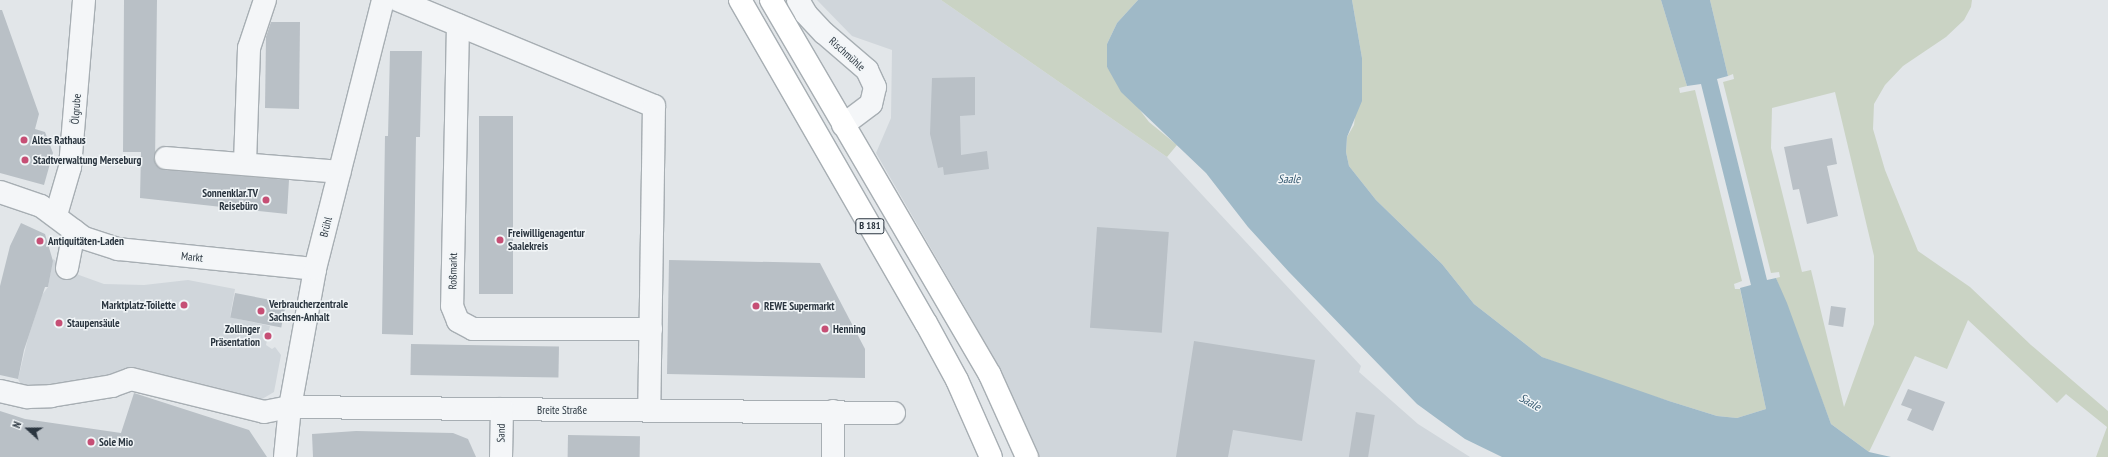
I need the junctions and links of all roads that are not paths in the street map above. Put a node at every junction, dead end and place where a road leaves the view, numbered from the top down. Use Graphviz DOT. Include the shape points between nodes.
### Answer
graph roads {
  1 [pos="84,0"];
  2 [pos="382,0"];
  3 [pos="398,0"];
  4 [pos="740,0"];
  5 [pos="771,0"];
  6 [pos="798,0"];
  7 [pos="264,6"];
  8 [pos="458,25"];
  9 [pos="843,125"];
  10 [pos="166,158"];
  11 [pos="245,163"];
  12 [pos="339,172"];
  13 [pos="0,192"];
  14 [pos="56,215"];
  15 [pos="74,231"];
  16 [pos="67,268"];
  17 [pos="315,269"];
  18 [pos="651,329"];
  19 [pos="0,391"];
  20 [pos="290,407"];
  21 [pos="502,409"];
  22 [pos="649,410"];
  23 [pos="834,411"];
  24 [pos="894,413"];
  25 [pos="285,457"];
  26 [pos="501,457"];
  27 [pos="833,457"];
  28 [pos="991,457"];
  29 [pos="1027,457"];
  1 -- 14 [label="street, Ölgrube" via="70,168"];
  2 -- 12 [label="street, Brühl"];
  3 -- 8 [label="street"];
  4 -- 28 [label="main road, B 181" via="926,323 957,380"];
  5 -- 9 [label="main road, B 181"];
  6 -- 9 [label="street, Rischmühle" via="806,14 867,70 875,87 872,104"];
  7 -- 11 [label="street" via="251,36 249,48"];
  8 -- 18 [label="street" via="654,106"];
  8 -- 18 [label="street, Roßmarkt" via="452,306 458,321 473,329"];
  9 -- 29 [label="main road, B 181" via="990,375"];
  10 -- 11 [label="street"];
  11 -- 12 [label="street"];
  12 -- 17 [label="street, Brühl"];
  13 -- 14 [label="street, Markt" via="41,206"];
  14 -- 15 [label="street, Markt"];
  15 -- 16 [label="street"];
  15 -- 17 [label="street, Markt" via="84,238 118,249"];
  17 -- 20 [label="street, Brühl"];
  18 -- 22 [label="street"];
  19 -- 20 [label="street" via="27,397 112,386 131,379 255,411 274,412"];
  20 -- 21 [label="street, Breite Straße"];
  20 -- 25 [label="street, Brühl"];
  21 -- 22 [label="street, Breite Straße"];
  21 -- 26 [label="street, Sand"];
  22 -- 23 [label="street, Breite Straße"];
  23 -- 24 [label="street, Breite Straße"];
  23 -- 27 [label="street"];
}
